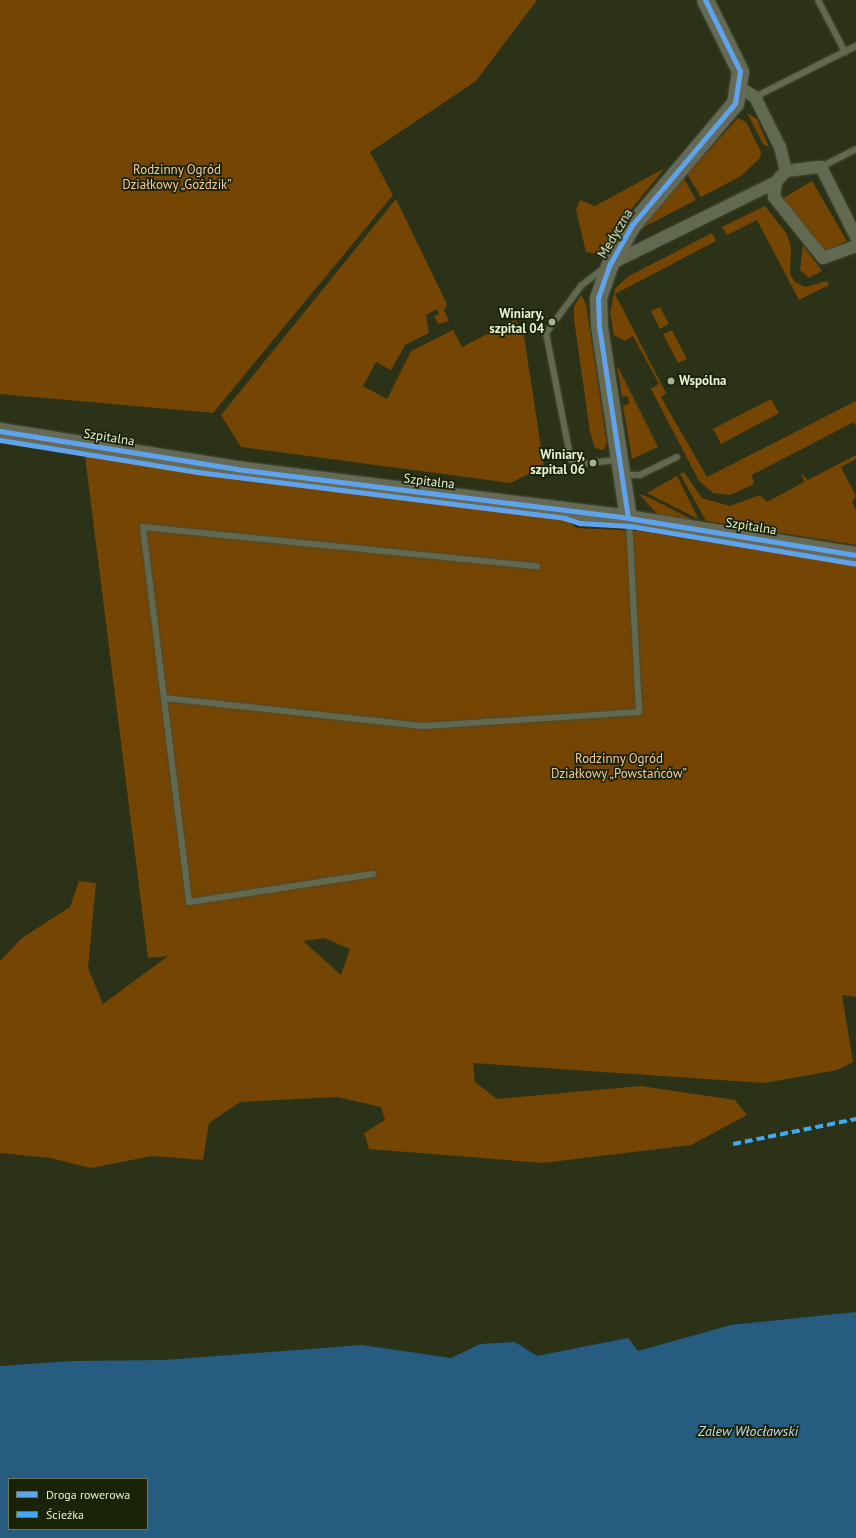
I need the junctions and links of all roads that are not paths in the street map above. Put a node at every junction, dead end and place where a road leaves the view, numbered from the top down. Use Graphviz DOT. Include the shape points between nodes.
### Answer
graph roads {
  1 [pos="705,0"];
  2 [pos="818,0"];
  3 [pos="856,46"];
  4 [pos="845,52"];
  5 [pos="739,87"];
  6 [pos="755,97"];
  7 [pos="856,149"];
  8 [pos="820,167"];
  9 [pos="786,171"];
  10 [pos="776,182"];
  11 [pos="856,237"];
  12 [pos="856,246"];
  13 [pos="610,264"];
  14 [pos="0,431"];
  15 [pos="678,457"];
  16 [pos="620,467"];
  17 [pos="628,518"];
  18 [pos="856,555"];
  19 [pos="537,566"];
  20 [pos="165,698"];
  21 [pos="373,874"];
  1 -- 5 [label="street, Medyczna" via="737,63"];
  2 -- 4 [label="lane"];
  3 -- 4 [label="lane"];
  4 -- 6 [label="lane"];
  5 -- 6 [label="street"];
  5 -- 13 [label="street, Medyczna" via="730,111 652,198"];
  6 -- 9 [label="street" via="780,147"];
  7 -- 8 [label="lane"];
  8 -- 9 [label="street"];
  8 -- 11 [label="street"];
  9 -- 10 [label="street"];
  10 -- 12 [label="street" via="774,197 823,258"];
  10 -- 13 [label="street"];
  13 -- 16 [label="street, Medyczna" via="600,287 598,313"];
  13 -- 16 [label="lane" via="594,273 581,286 546,333 571,460 579,464"];
  14 -- 17 [label="street, Szpitalna" via="236,469"];
  15 -- 16 [label="lane" via="640,475"];
  16 -- 17 [label="street, Medyczna"];
  17 -- 18 [label="street, Szpitalna"];
  17 -- 20 [label="lane" via="639,712 424,726"];
  19 -- 20 [label="lane" via="143,527"];
  20 -- 21 [label="lane" via="188,902"];
}
